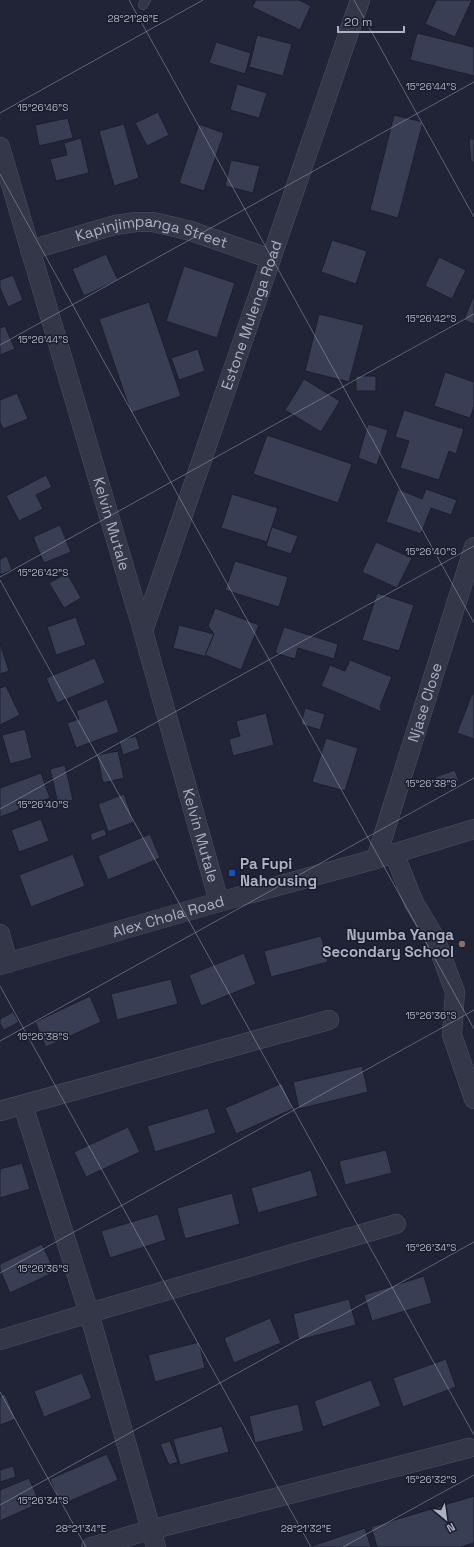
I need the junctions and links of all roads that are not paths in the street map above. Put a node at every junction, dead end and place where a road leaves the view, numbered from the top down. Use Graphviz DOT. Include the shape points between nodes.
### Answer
graph roads {
  1 [pos="360,0"];
  2 [pos="0,147"];
  3 [pos="30,250"];
  4 [pos="271,259"];
  5 [pos="474,546"];
  6 [pos="143,631"];
  7 [pos="474,829"];
  8 [pos="394,853"];
  9 [pos="376,859"];
  10 [pos="219,902"];
  11 [pos="0,934"];
  12 [pos="4,964"];
  13 [pos="329,1020"];
  14 [pos="474,1099"];
  15 [pos="23,1105"];
  16 [pos="0,1111"];
  17 [pos="396,1224"];
  18 [pos="89,1313"];
  19 [pos="0,1340"];
  20 [pos="469,1448"];
  21 [pos="153,1539"];
  22 [pos="92,1547"];
  1 -- 4 [label="street, Estone Mulenga Road"];
  2 -- 3 [label="street, Kelvin Mutale"];
  3 -- 4 [label="street, Kapinjimpanga Street" via="115,225 153,222 191,231"];
  3 -- 6 [label="street, Kelvin Mutale"];
  4 -- 6 [label="street, Estone Mulenga Road"];
  5 -- 9 [label="street, Njase Close"];
  6 -- 10 [label="street, Kelvin Mutale"];
  7 -- 8 [label="street, Alex Chola Road"];
  8 -- 9 [label="street, Alex Chola Road"];
  8 -- 14 [label="street" via="414,903 435,938 455,992 452,1035"];
  9 -- 10 [label="street, Alex Chola Road"];
  10 -- 12 [label="street, Alex Chola Road"];
  11 -- 12 [label="street"];
  13 -- 15 [label="street"];
  15 -- 16 [label="street"];
  15 -- 18 [label="street"];
  17 -- 18 [label="street"];
  18 -- 19 [label="street"];
  18 -- 21 [label="street"];
  20 -- 21 [label="street"];
  21 -- 22 [label="street"];
}
